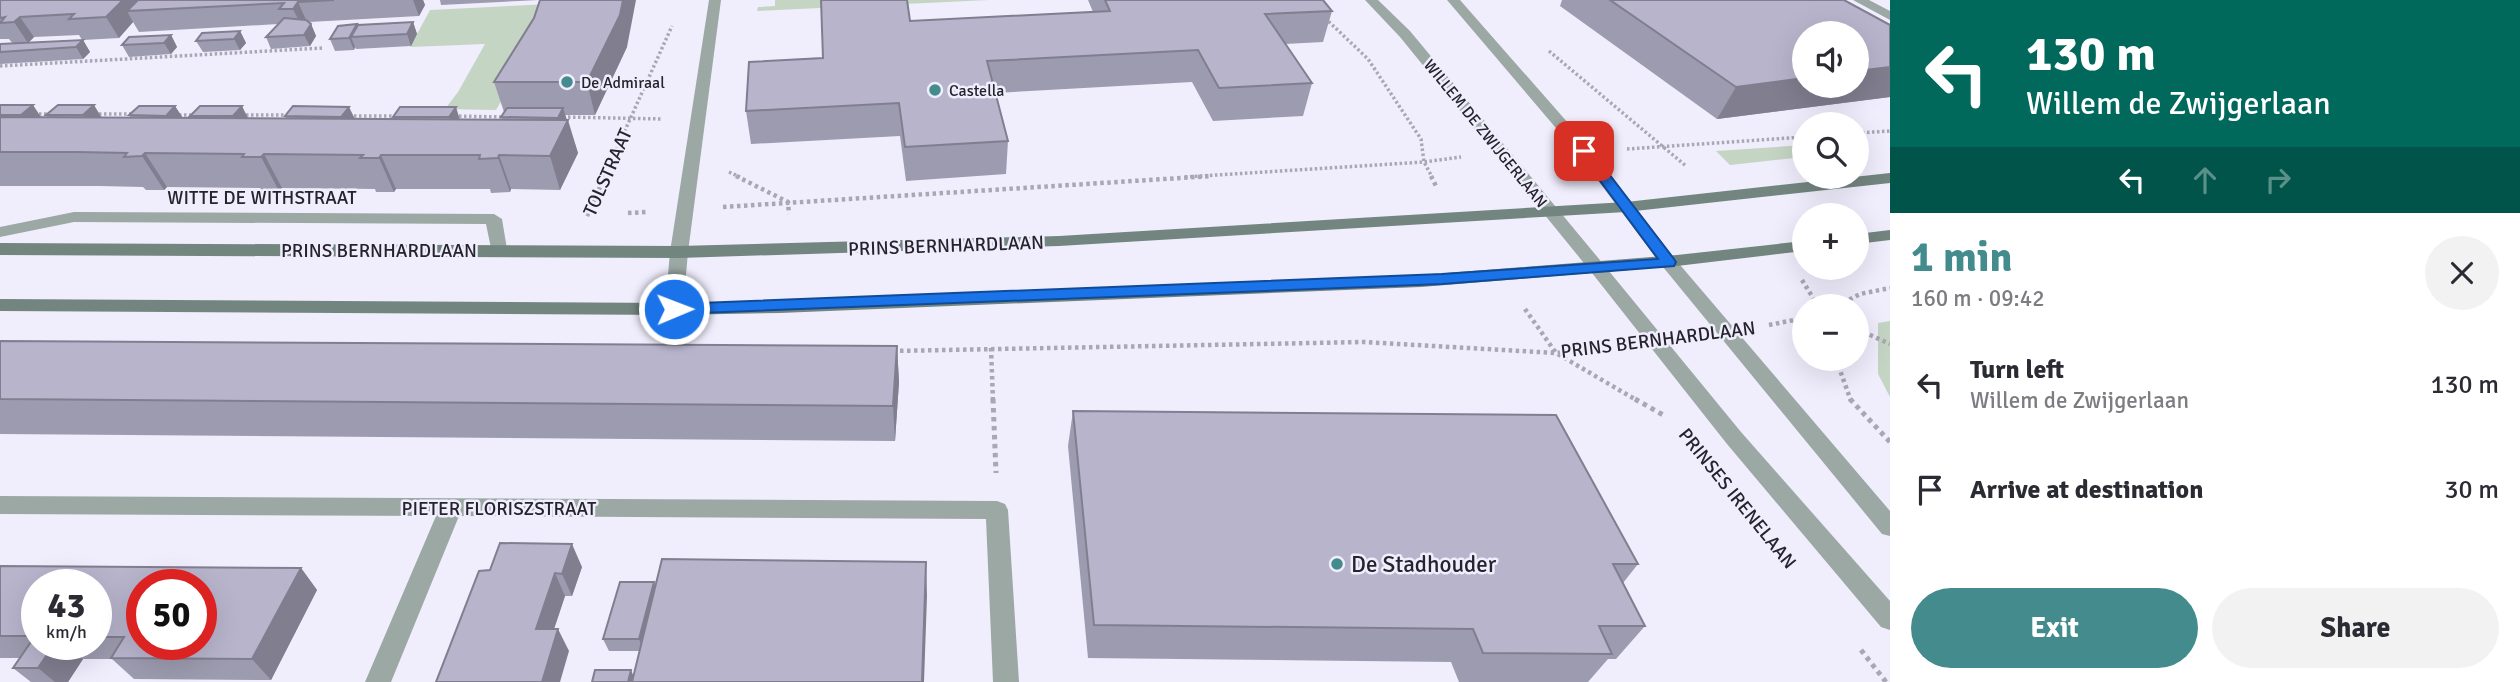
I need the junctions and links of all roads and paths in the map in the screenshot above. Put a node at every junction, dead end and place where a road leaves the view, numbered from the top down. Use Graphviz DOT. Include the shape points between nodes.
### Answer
graph roads {
  1 [pos="715,0"];
  2 [pos="1371,0"];
  3 [pos="1453,0"];
  4 [pos="1859,0"];
  5 [pos="1318,9"];
  6 [pos="1890,16"];
  7 [pos="674,21"];
  8 [pos="322,48"];
  9 [pos="1548,50"];
  10 [pos="0,66"];
  11 [pos="25,114"];
  12 [pos="64,114"];
  13 [pos="89,114"];
  14 [pos="131,114"];
  15 [pos="145,114"];
  16 [pos="173,115"];
  17 [pos="200,115"];
  18 [pos="228,115"];
  19 [pos="298,115"];
  20 [pos="339,116"];
  21 [pos="409,116"];
  22 [pos="451,116"];
  23 [pos="506,117"];
  24 [pos="562,117"];
  25 [pos="631,117"];
  26 [pos="699,120"];
  27 [pos="121,124"];
  28 [pos="1890,131"];
  29 [pos="1869,132"];
  30 [pos="1792,138"];
  31 [pos="1668,146"];
  32 [pos="1584,151"];
  33 [pos="1503,155"];
  34 [pos="1424,162"];
  35 [pos="1890,177"];
  36 [pos="1626,207"];
  37 [pos="686,209"];
  38 [pos="1551,212"];
  39 [pos="624,213"];
  40 [pos="600,214"];
  41 [pos="587,215"];
  42 [pos="1457,218"];
  43 [pos="0,232"];
  44 [pos="1890,235"];
  45 [pos="1869,238"];
  46 [pos="1792,247"];
  47 [pos="0,249"];
  48 [pos="498,249"];
  49 [pos="574,250"];
  50 [pos="679,252"];
  51 [pos="1669,262"];
  52 [pos="1598,269"];
  53 [pos="1890,288"];
  54 [pos="1860,294"];
  55 [pos="0,305"];
  56 [pos="674,309"];
  57 [pos="1792,320"];
  58 [pos="1729,331"];
  59 [pos="1869,334"];
  60 [pos="1657,343"];
  61 [pos="1890,344"];
  62 [pos="990,348"];
  63 [pos="883,351"];
  64 [pos="1556,353"];
  65 [pos="1840,371"];
  66 [pos="1668,418"];
  67 [pos="1890,442"];
  68 [pos="0,505"];
  69 [pos="451,508"];
  70 [pos="997,510"];
  71 [pos="1890,527"];
  72 [pos="1890,619"];
  73 [pos="1852,639"];
  74 [pos="378,682"];
  75 [pos="1006,682"];
  76 [pos="1886,682"];
  1 -- 26 [label="street"];
  2 -- 33 [label="street, WILLEM DE ZWIJGERLAAN" via="1405,34"];
  3 -- 32 [label="street"];
  4 -- 6 [label="street"];
  5 -- 34 [label="path" via="1368,59 1421,139"];
  7 -- 25 [label="path, TOLSTRAAT"];
  8 -- 10 [label="path"];
  9 -- 31 [label="path" via="1575,78"];
  11 -- 12 [label="path"];
  13 -- 14 [label="path"];
  14 -- 15 [label="path"];
  14 -- 27 [label="path"];
  16 -- 17 [label="path"];
  18 -- 19 [label="path"];
  20 -- 21 [label="path"];
  22 -- 23 [label="path"];
  24 -- 25 [label="path"];
  25 -- 26 [label="path"];
  25 -- 41 [label="path, TOLSTRAAT"];
  26 -- 37 [label="street"];
  28 -- 29 [label="path"];
  30 -- 31 [label="path"];
  31 -- 32 [label="path"];
  32 -- 36 [label="street"];
  33 -- 34 [label="path"];
  33 -- 38 [label="street, WILLEM DE ZWIJGERLAAN"];
  34 -- 37 [label="path"];
  34 -- 42 [label="path"];
  35 -- 36 [label="main road, PRINS BERNHARDLAAN"];
  36 -- 38 [label="main road, PRINS BERNHARDLAAN"];
  36 -- 51 [label="street"];
  37 -- 39 [label="path"];
  37 -- 50 [label="street"];
  38 -- 42 [label="main road, PRINS BERNHARDLAAN"];
  38 -- 52 [label="street, WILLEM DE ZWIJGERLAAN"];
  40 -- 41 [label="path"];
  41 -- 49 [label="path, TOLSTRAAT"];
  42 -- 50 [label="main road, PRINS BERNHARDLAAN" via="1059,241"];
  43 -- 48 [label="street, WITTE DE WITHSTRAAT" via="74,218 494,219"];
  44 -- 45 [label="main road"];
  46 -- 51 [label="main road"];
  47 -- 48 [label="main road, PRINS BERNHARDLAAN"];
  48 -- 49 [label="main road, PRINS BERNHARDLAAN"];
  49 -- 50 [label="main road, PRINS BERNHARDLAAN"];
  50 -- 56 [label="street"];
  51 -- 52 [label="main road"];
  51 -- 58 [label="street"];
  52 -- 56 [label="main road" via="1110,294"];
  52 -- 60 [label="street, PRINSES IRENELAAN"];
  53 -- 54 [label="path"];
  55 -- 56 [label="main road"];
  57 -- 58 [label="path, PRINS BERNHARDLAAN"];
  58 -- 71 [label="street"];
  59 -- 61 [label="path"];
  60 -- 64 [label="path, PRINS BERNHARDLAAN"];
  60 -- 72 [label="street, PRINSES IRENELAAN"];
  62 -- 63 [label="path, PRINS BERNHARDLAAN"];
  62 -- 64 [label="path, PRINS BERNHARDLAAN" via="1364,342"];
  62 -- 70 [label="path"];
  64 -- 66 [label="path, PRINSES IRENELAAN"];
  65 -- 67 [label="path" via="1848,397"];
  68 -- 69 [label="street, PIETER FLORISZSTRAAT"];
  69 -- 70 [label="street, PIETER FLORISZSTRAAT"];
  69 -- 74 [label="street"];
  70 -- 75 [label="street"];
  73 -- 76 [label="path"];
}
